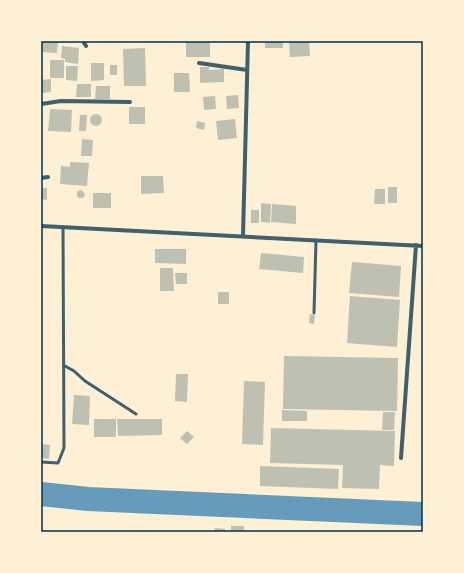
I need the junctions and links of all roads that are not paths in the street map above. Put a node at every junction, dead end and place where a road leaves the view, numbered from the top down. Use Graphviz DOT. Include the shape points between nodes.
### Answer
graph roads {
  1 [pos="83,41"];
  2 [pos="248,41"];
  3 [pos="86,46"];
  4 [pos="199,63"];
  5 [pos="247,70"];
  6 [pos="130,102"];
  7 [pos="41,104"];
  8 [pos="48,177"];
  9 [pos="41,178"];
  10 [pos="41,226"];
  11 [pos="63,227"];
  12 [pos="243,236"];
  13 [pos="316,240"];
  14 [pos="416,245"];
  15 [pos="423,246"];
  16 [pos="314,313"];
  17 [pos="65,366"];
  18 [pos="136,414"];
  19 [pos="401,458"];
  20 [pos="41,462"];
  1 -- 3 [label="street"];
  2 -- 5 [label="street"];
  4 -- 5 [label="street"];
  5 -- 12 [label="street"];
  6 -- 7 [label="street" via="61,101"];
  8 -- 9 [label="street"];
  10 -- 11 [label="street"];
  11 -- 12 [label="street"];
  11 -- 17 [label="lane"];
  12 -- 13 [label="street"];
  13 -- 14 [label="street"];
  13 -- 16 [label="lane"];
  14 -- 15 [label="street"];
  14 -- 19 [label="street"];
  17 -- 18 [label="lane" via="84,382"];
  17 -- 20 [label="lane" via="64,448 58,463"];
}
